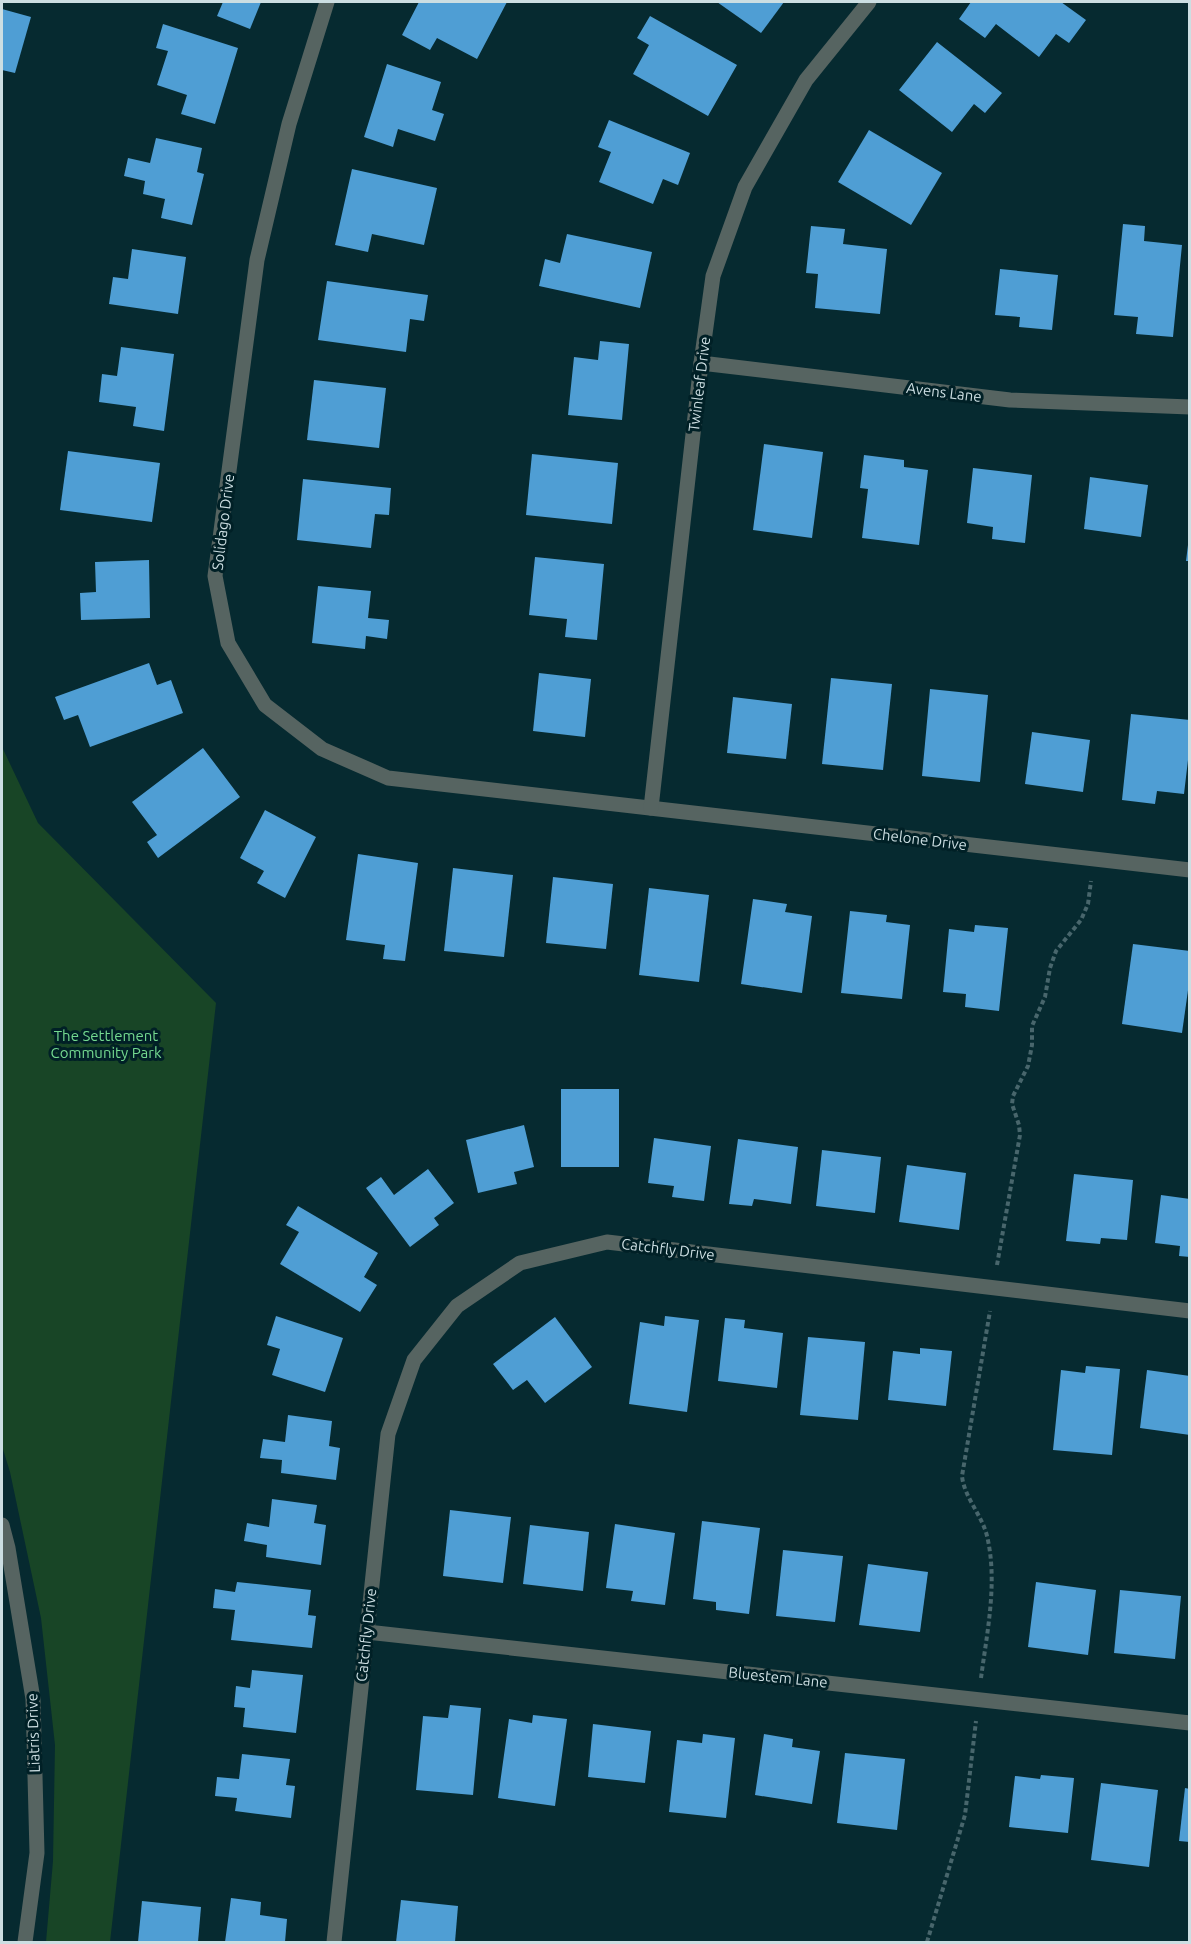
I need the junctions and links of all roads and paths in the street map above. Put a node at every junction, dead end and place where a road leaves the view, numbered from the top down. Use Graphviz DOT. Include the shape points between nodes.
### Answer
graph roads {
  1 [pos="327,2"];
  2 [pos="869,2"];
  3 [pos="700,363"];
  4 [pos="1190,407"];
  5 [pos="651,808"];
  6 [pos="1094,859"];
  7 [pos="1190,870"];
  8 [pos="993,1288"];
  9 [pos="1190,1311"];
  10 [pos="2,1525"];
  11 [pos="367,1632"];
  12 [pos="978,1700"];
  13 [pos="1190,1723"];
  14 [pos="25,1942"];
  15 [pos="334,1942"];
  16 [pos="927,1942"];
  1 -- 5 [label="street, Solidago Drive" via="289,124 257,260 215,576 228,643 265,705 322,749 388,778"];
  2 -- 3 [label="street, Twinleaf Drive" via="806,80 745,186 713,276"];
  3 -- 4 [label="street, Avens Lane" via="1010,400"];
  3 -- 5 [label="street, Twinleaf Drive"];
  5 -- 6 [label="street, Chelone Drive"];
  6 -- 7 [label="street, Chelone Drive"];
  6 -- 8 [label="path" via="1088,904 1081,920 1056,951 1045,997 1032,1026 1028,1066 1013,1096 1020,1135"];
  8 -- 9 [label="street, Catchfly Drive"];
  8 -- 11 [label="street, Catchfly Drive" via="607,1242 520,1263 457,1306 414,1360 388,1434"];
  8 -- 12 [label="path" via="962,1476 987,1533 991,1555 990,1602"];
  10 -- 14 [label="street, Liatris Drive" via="33,1699 36,1853"];
  11 -- 12 [label="street, Bluestem Lane"];
  11 -- 15 [label="street, Catchfly Drive"];
  12 -- 13 [label="street, Bluestem Lane"];
  12 -- 16 [label="path" via="965,1815"];
}
